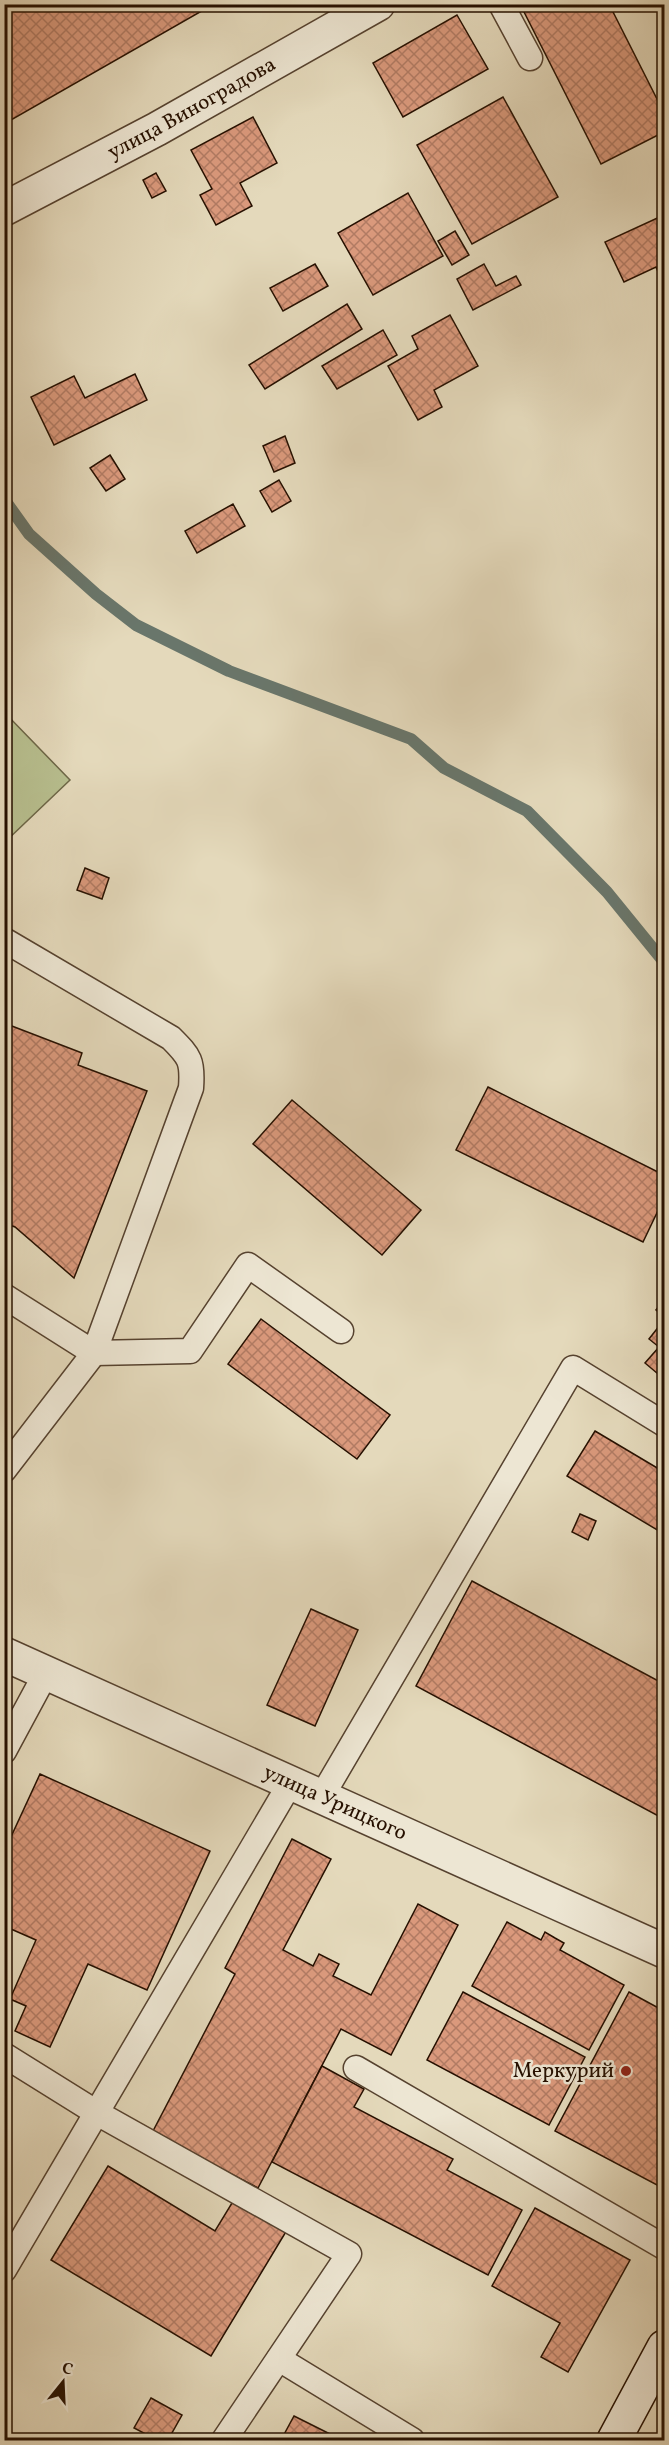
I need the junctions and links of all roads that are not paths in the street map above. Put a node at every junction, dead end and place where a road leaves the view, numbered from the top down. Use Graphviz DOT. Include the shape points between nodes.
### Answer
graph roads {
  1 [pos="378,4"];
  2 [pos="501,4"];
  3 [pos="530,58"];
  4 [pos="4,208"];
  5 [pos="4,940"];
  6 [pos="4,1296"];
  7 [pos="342,1331"];
  8 [pos="94,1353"];
  9 [pos="664,1424"];
  10 [pos="4,1470"];
  11 [pos="4,1654"];
  12 [pos="46,1673"];
  13 [pos="4,1751"];
  14 [pos="291,1782"];
  15 [pos="322,1796"];
  16 [pos="664,1951"];
  17 [pos="4,2055"];
  18 [pos="356,2068"];
  19 [pos="97,2113"];
  20 [pos="664,2247"];
  21 [pos="4,2270"];
  22 [pos="664,2347"];
  23 [pos="279,2359"];
  24 [pos="224,2440"];
  25 [pos="412,2440"];
  26 [pos="614,2440"];
  1 -- 4 [label="street, улица Виноградова" via="157,129"];
  2 -- 3 [label="lane"];
  5 -- 8 [label="lane" via="171,1038 189,1056 193,1070 191,1088"];
  6 -- 8 [label="lane"];
  7 -- 8 [label="lane" via="248,1265 190,1351"];
  8 -- 10 [label="lane"];
  9 -- 15 [label="lane" via="573,1368"];
  11 -- 12 [label="street, улица Урицкого"];
  12 -- 13 [label="lane"];
  12 -- 14 [label="street, улица Урицкого"];
  14 -- 15 [label="street, улица Урицкого"];
  14 -- 19 [label="lane"];
  15 -- 16 [label="street, улица Урицкого"];
  17 -- 19 [label="lane"];
  18 -- 20 [label="lane"];
  19 -- 21 [label="lane"];
  19 -- 23 [label="lane" via="349,2254"];
  22 -- 26 [label="street"];
  23 -- 24 [label="lane"];
  23 -- 25 [label="lane"];
}
